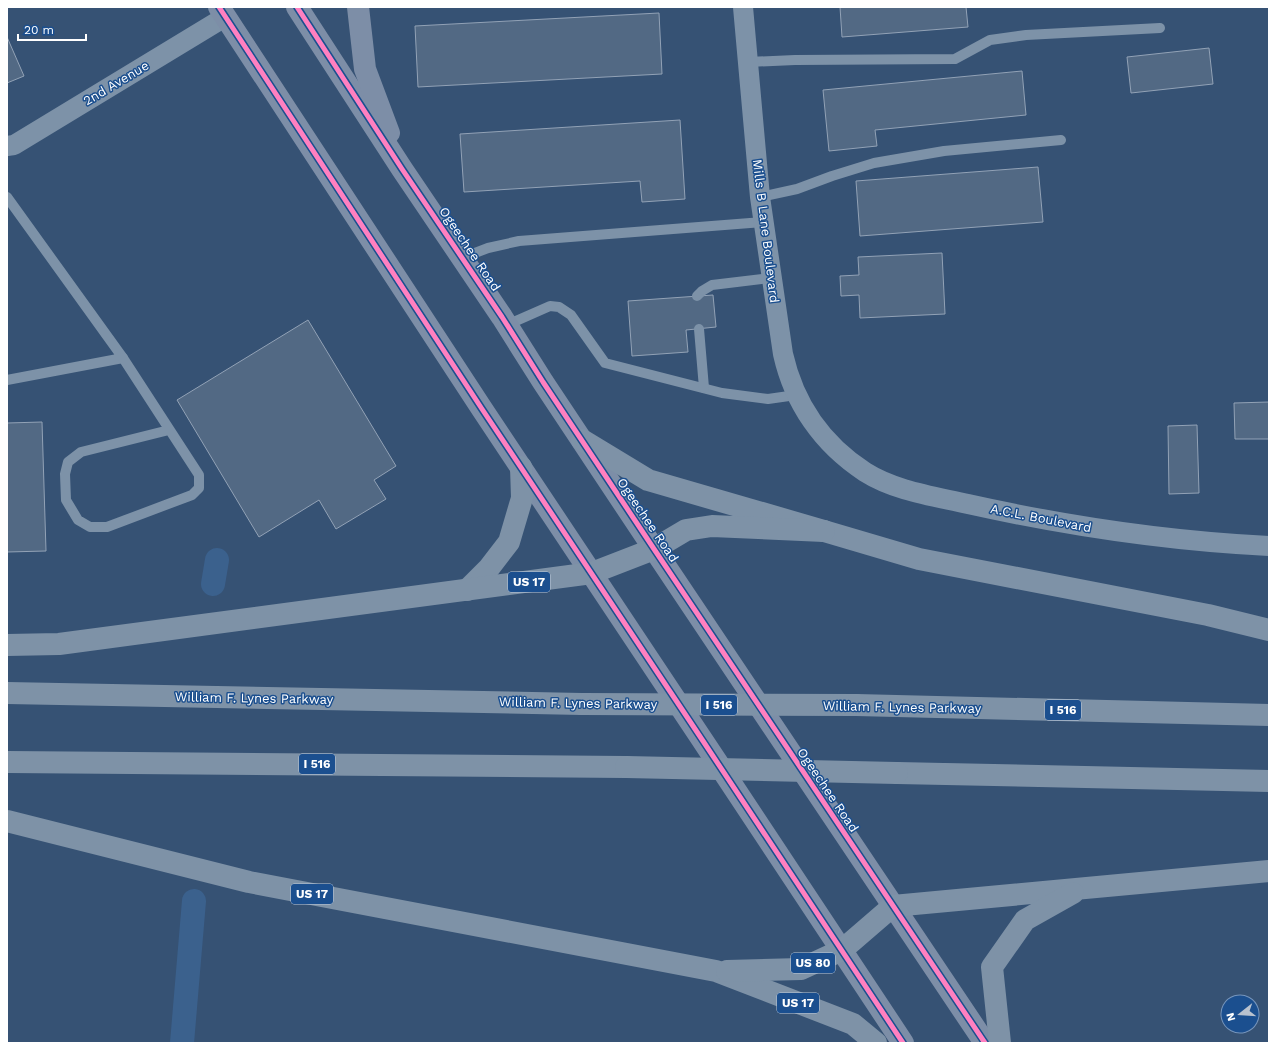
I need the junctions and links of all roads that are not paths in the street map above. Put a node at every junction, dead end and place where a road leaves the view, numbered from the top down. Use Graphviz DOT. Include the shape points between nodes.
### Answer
graph roads {
  1 [pos="297,7"];
  2 [pos="358,7"];
  3 [pos="743,7"];
  4 [pos="222,12"];
  5 [pos="1160,28"];
  6 [pos="748,62"];
  7 [pos="1061,140"];
  8 [pos="10,147"];
  9 [pos="402,169"];
  10 [pos="7,197"];
  11 [pos="760,197"];
  12 [pos="764,222"];
  13 [pos="462,258"];
  14 [pos="771,278"];
  15 [pos="698,296"];
  16 [pos="507,325"];
  17 [pos="699,329"];
  18 [pos="123,358"];
  19 [pos="7,380"];
  20 [pos="704,388"];
  21 [pos="796,395"];
  22 [pos="169,430"];
  23 [pos="582,440"];
  24 [pos="828,442"];
  25 [pos="520,467"];
  26 [pos="824,530"];
  27 [pos="1269,546"];
  28 [pos="654,549"];
  29 [pos="592,573"];
  30 [pos="467,590"];
  31 [pos="1269,630"];
  32 [pos="7,645"];
  33 [pos="7,693"];
  34 [pos="1269,715"];
  35 [pos="7,762"];
  36 [pos="1269,781"];
  37 [pos="7,821"];
  38 [pos="1269,871"];
  39 [pos="1080,889"];
  40 [pos="893,906"];
  41 [pos="842,950"];
  42 [pos="716,971"];
  43 [pos="876,1043"];
  44 [pos="903,1043"];
  45 [pos="985,1043"];
  46 [pos="1000,1043"];
  1 -- 9 [label="main road, Ogeechee Road"];
  2 -- 9 [label="main road" via="365,68"];
  3 -- 6 [label="street, Mills B Lane Boulevard"];
  4 -- 8 [label="street, 2nd Avenue"];
  4 -- 25 [label="main road"];
  5 -- 6 [label="lane" via="1026,35 990,40 955,59"];
  6 -- 11 [label="street, Mills B Lane Boulevard"];
  7 -- 11 [label="lane" via="944,151 874,163"];
  9 -- 13 [label="main road, Ogeechee Road"];
  10 -- 18 [label="lane"];
  11 -- 12 [label="street, Mills B Lane Boulevard"];
  12 -- 13 [label="lane" via="519,241 488,248"];
  12 -- 14 [label="street, Mills B Lane Boulevard"];
  13 -- 16 [label="main road, Ogeechee Road"];
  14 -- 15 [label="lane" via="712,285 702,290"];
  14 -- 21 [label="street, Mills B Lane Boulevard" via="787,373"];
  16 -- 20 [label="lane" via="550,306 559,307 571,315 604,363"];
  16 -- 23 [label="main road, Ogeechee Road"];
  17 -- 20 [label="lane"];
  18 -- 19 [label="lane"];
  18 -- 22 [label="lane"];
  20 -- 21 [label="lane" via="768,399"];
  21 -- 24 [label="street, Mills B Lane Boulevard"];
  22 -- 22 [label="lane" via="199,475 199,488 192,495 108,527 90,527 78,520 66,500 65,474 68,462 80,452"];
  23 -- 26 [label="highway" via="648,480"];
  23 -- 28 [label="main road, Ogeechee Road"];
  24 -- 27 [label="street, A.C.L. Boulevard" via="866,472 909,491 1082,527 1189,541"];
  25 -- 29 [label="main road"];
  25 -- 30 [label="highway" via="522,498 509,542 489,568"];
  26 -- 28 [label="highway" via="712,526 686,530"];
  26 -- 31 [label="highway" via="919,559 1208,615"];
  28 -- 29 [label="highway, US 17"];
  28 -- 40 [label="main road, Ogeechee Road"];
  29 -- 30 [label="highway, US 17"];
  29 -- 41 [label="main road"];
  30 -- 32 [label="highway, US 17" via="59,644"];
  33 -- 34 [label="highway, William F. Lynes Parkway / I 516, bridge" via="582,704 856,705"];
  35 -- 36 [label="highway, I 516, bridge" via="626,766"];
  37 -- 42 [label="highway, US 17" via="249,882"];
  38 -- 39 [label="highway"];
  39 -- 40 [label="highway"];
  39 -- 46 [label="highway" via="1024,920 992,967"];
  40 -- 41 [label="highway, US 80"];
  40 -- 45 [label="main road, Ogeechee Road"];
  41 -- 42 [label="highway, US 80" via="801,969"];
  41 -- 44 [label="main road"];
  42 -- 43 [label="highway, US 17" via="853,1024"];
}
